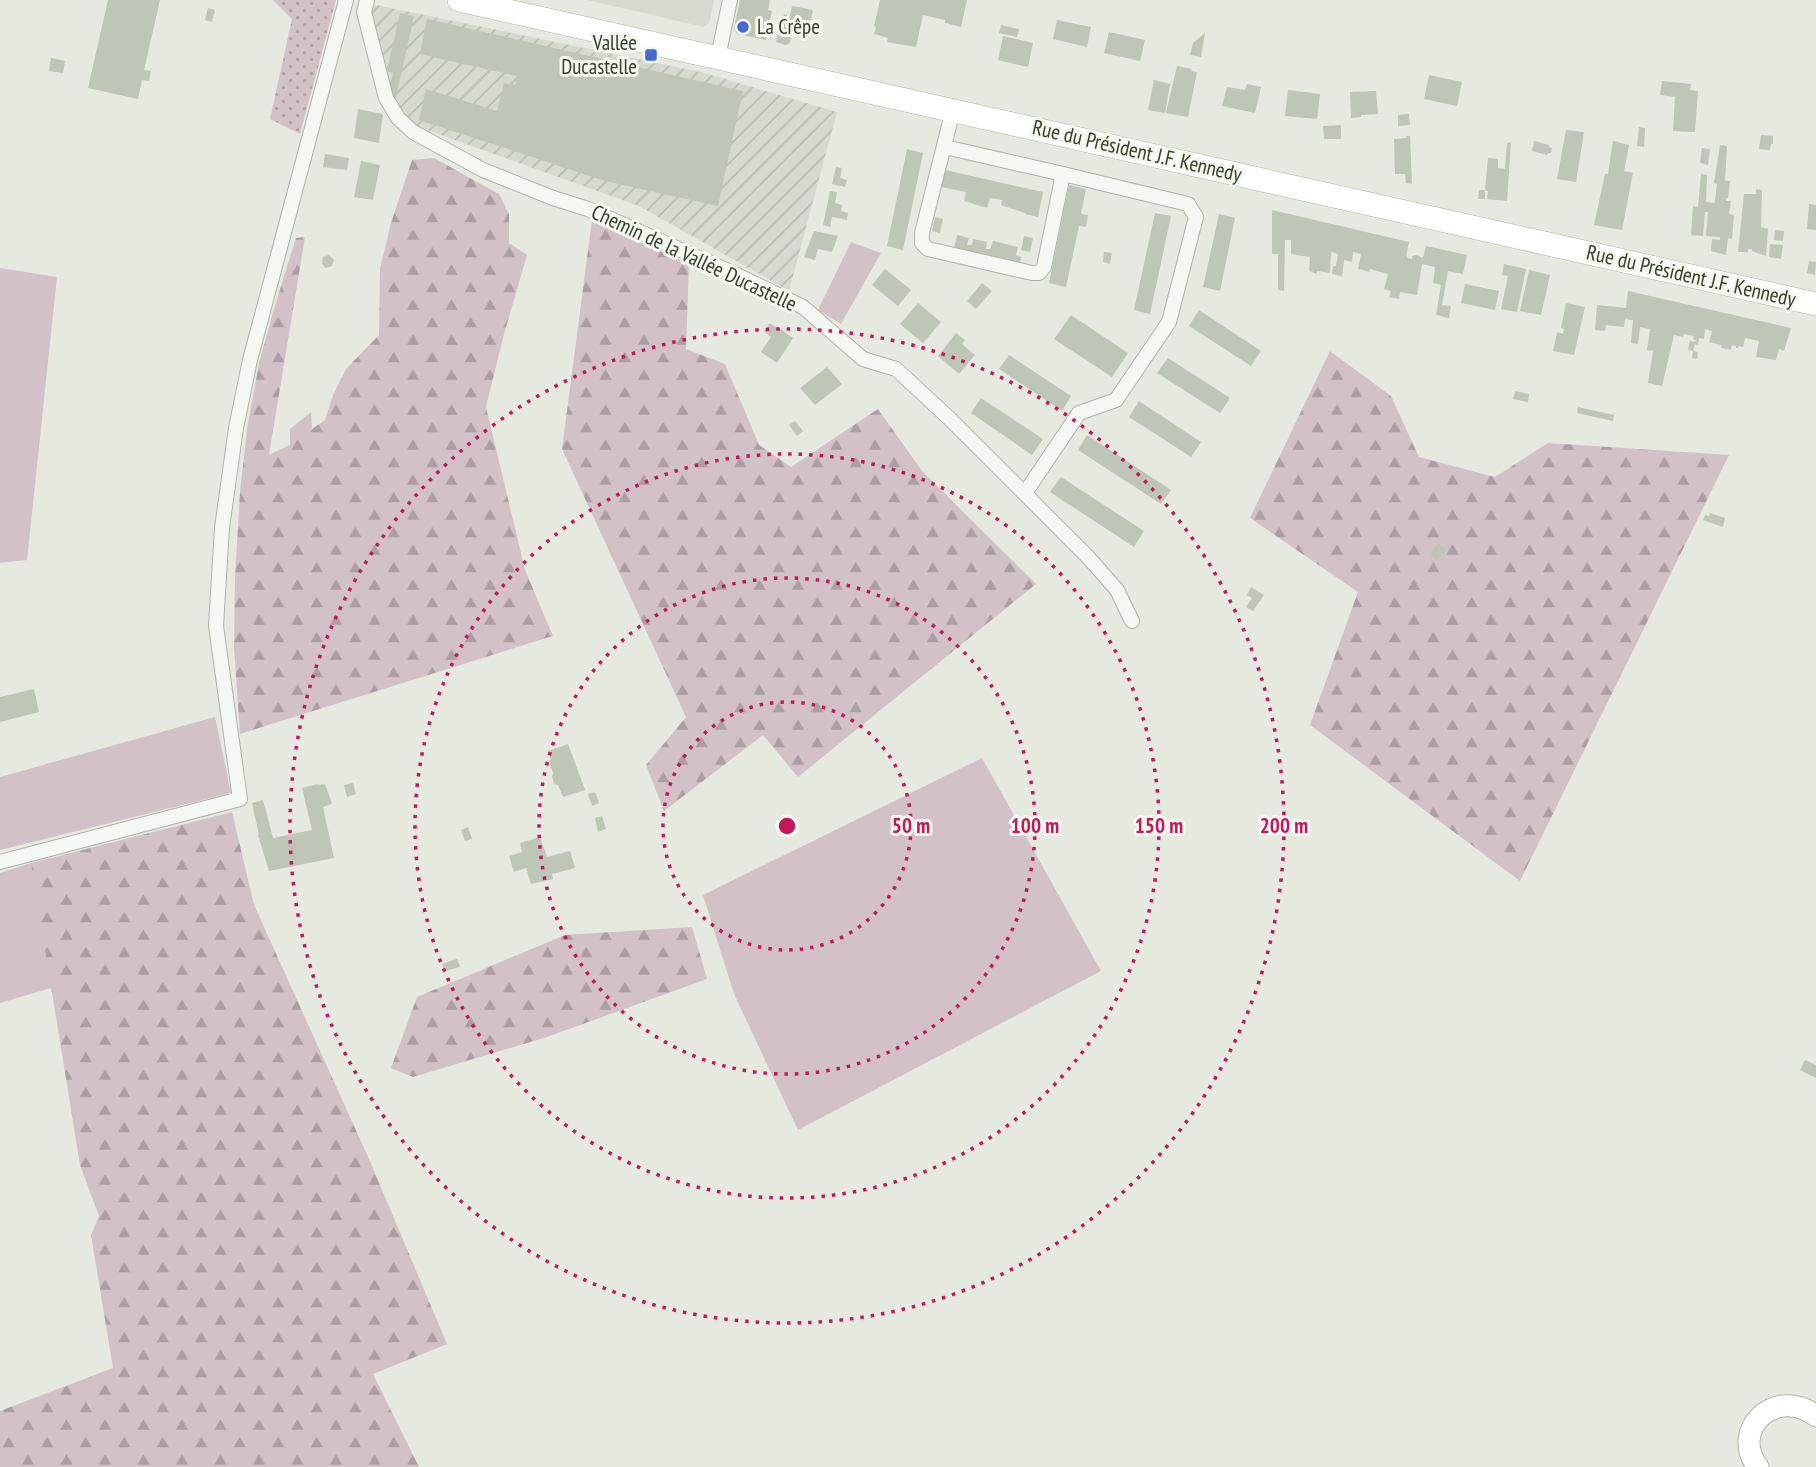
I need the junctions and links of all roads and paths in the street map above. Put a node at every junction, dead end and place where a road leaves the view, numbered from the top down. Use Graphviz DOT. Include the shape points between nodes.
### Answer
graph roads {
  1 [pos="346,0"];
  2 [pos="366,0"];
  3 [pos="459,0"];
  4 [pos="730,0"];
  5 [pos="718,57"];
  6 [pos="953,110"];
  7 [pos="945,146"];
  8 [pos="1063,174"];
  9 [pos="1816,304"];
  10 [pos="1025,494"];
  11 [pos="1132,621"];
  12 [pos="0,862"];
  13 [pos="1813,1405"];
  14 [pos="1758,1467"];
  1 -- 12 [label="street" via="250,360 222,528 216,626 240,799"];
  2 -- 10 [label="street, Chemin de la Vallée Ducastelle" via="364,12 386,98 413,132 483,170 643,232 803,307 863,359 896,369"];
  3 -- 5 [label="main road, Rue du Président J.F. Kennedy"];
  4 -- 5 [label="street"];
  5 -- 6 [label="main road, Rue du Président J.F. Kennedy"];
  6 -- 7 [label="street"];
  6 -- 9 [label="main road, Rue du Président J.F. Kennedy"];
  7 -- 8 [label="street"];
  7 -- 8 [label="street" via="922,243 928,249 1032,274 1044,267"];
  8 -- 10 [label="street" via="1188,204 1196,217 1169,323 1116,400 1079,413"];
  10 -- 11 [label="street, Chemin de la Vallée Ducastelle" via="1117,590"];
  13 -- 14 [label="street" via="1782,1405 1760,1416 1750,1439"];
}
